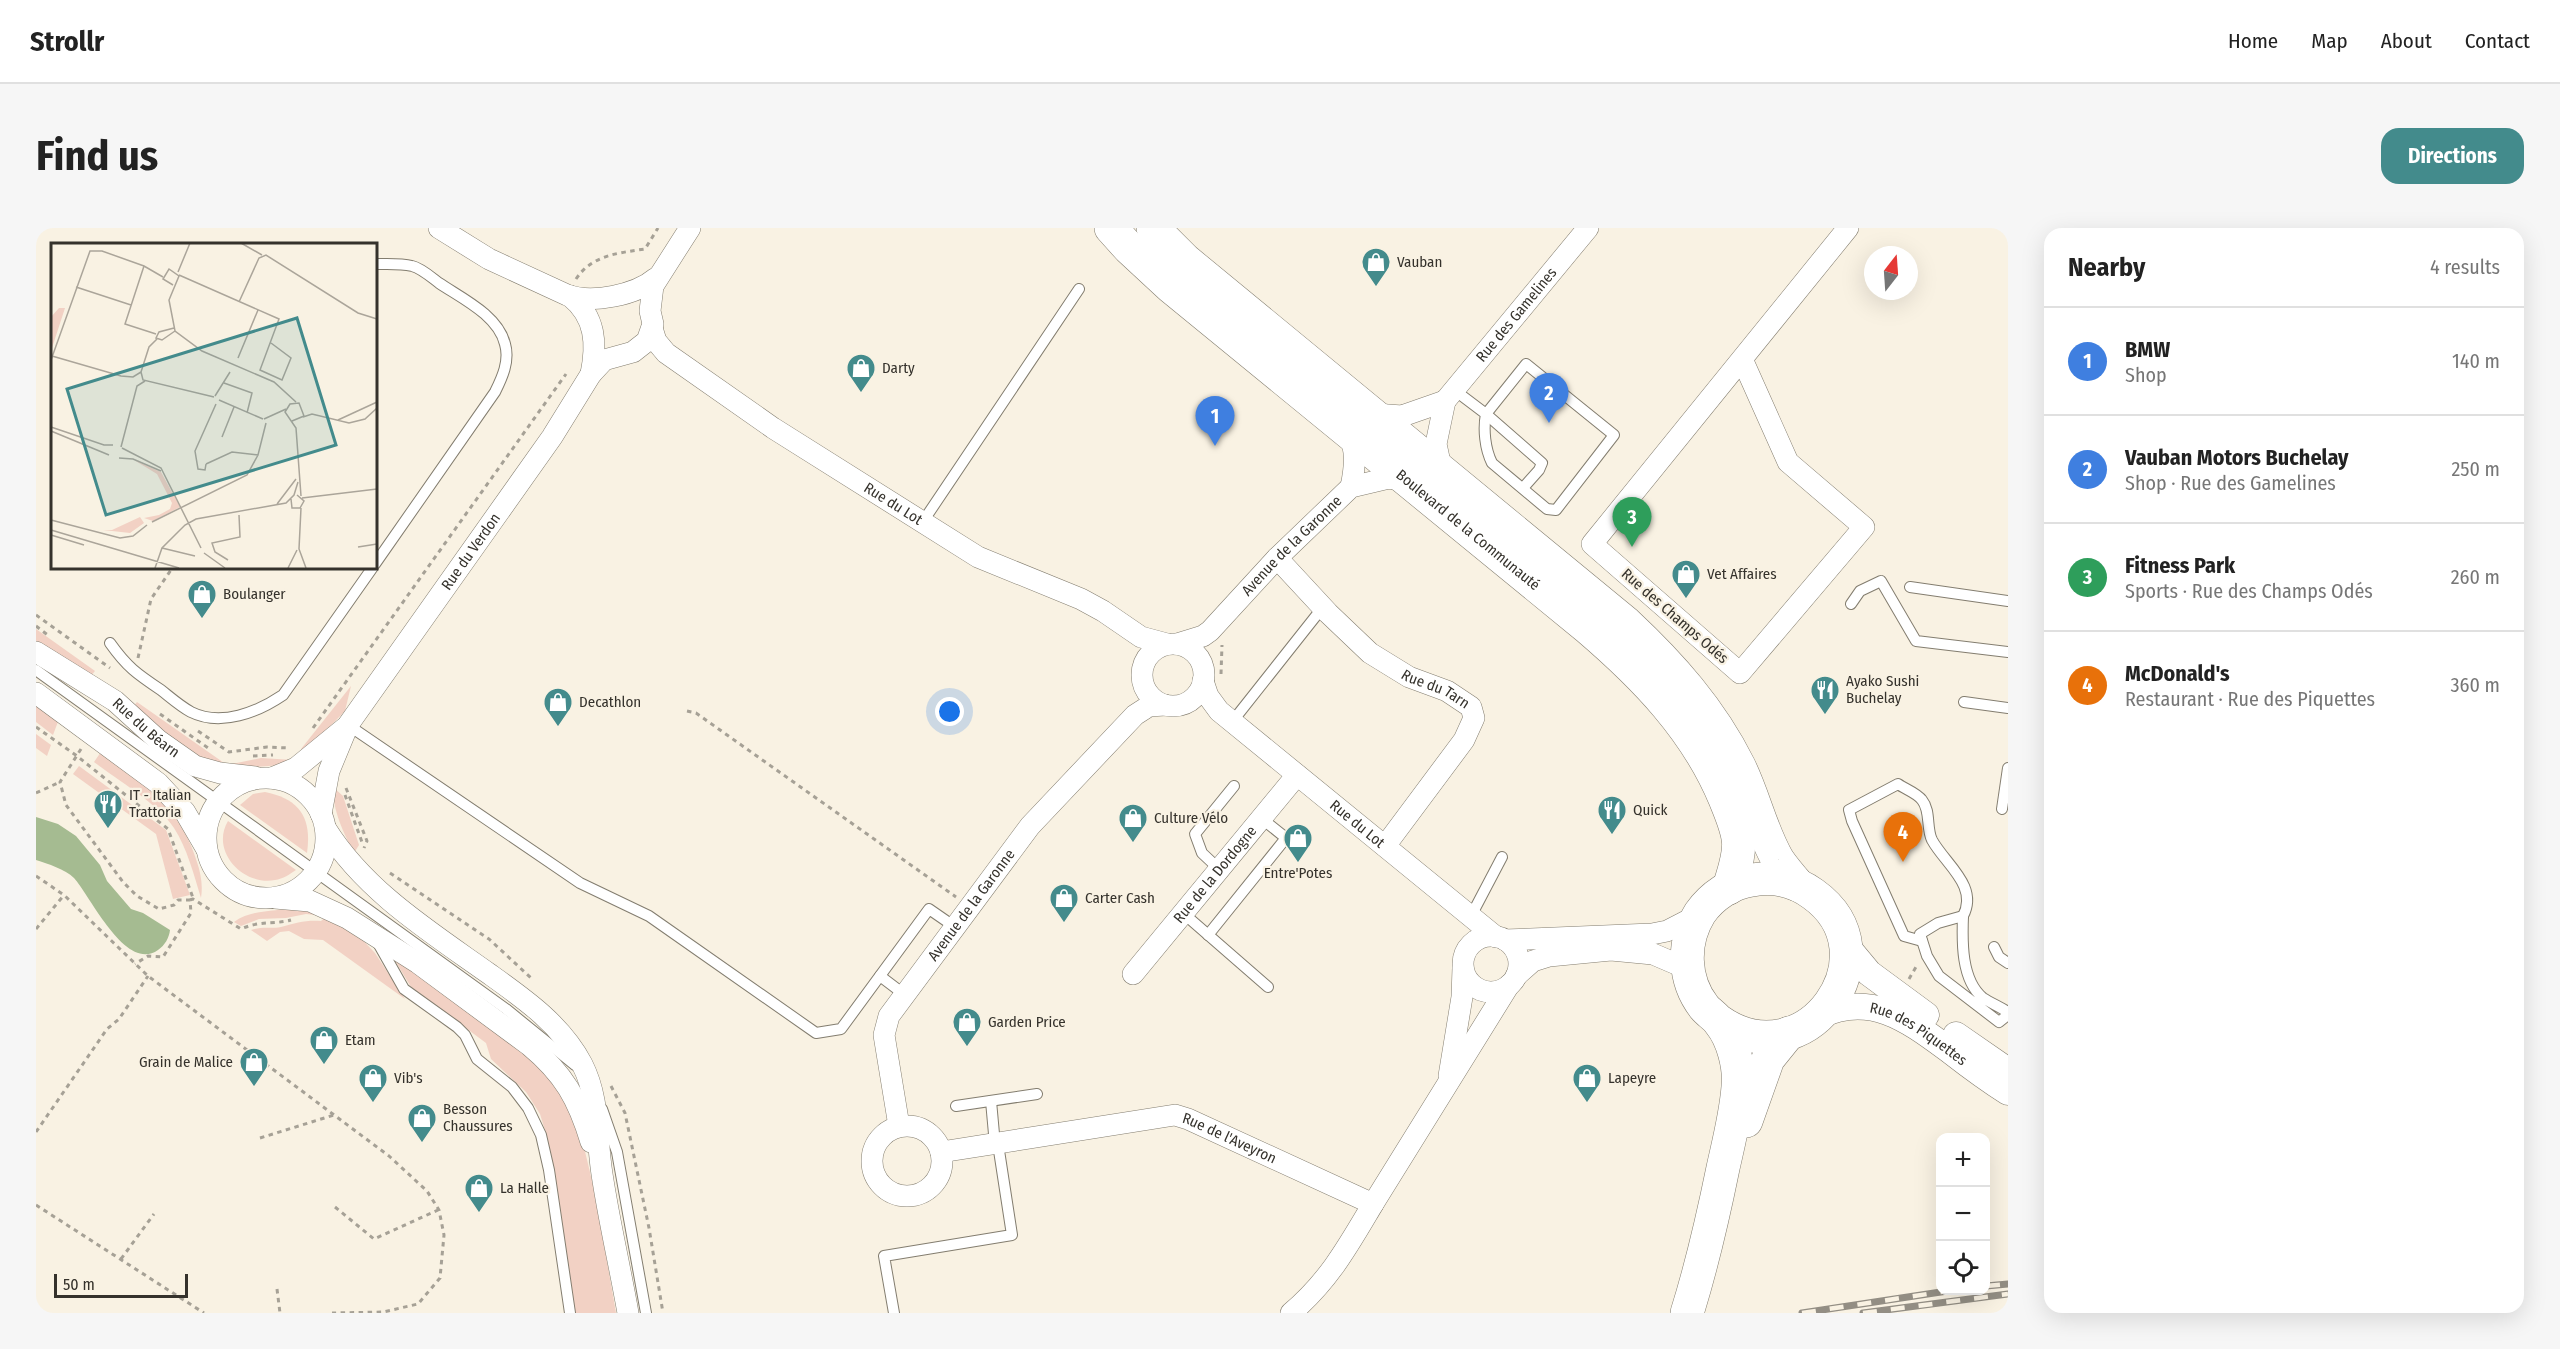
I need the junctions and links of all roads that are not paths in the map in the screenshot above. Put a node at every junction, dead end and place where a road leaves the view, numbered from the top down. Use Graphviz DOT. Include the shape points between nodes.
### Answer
graph roads {
  1 [pos="690,228"];
  2 [pos="1111,228"];
  3 [pos="1153,228"];
  4 [pos="1588,228"];
  5 [pos="1848,228"];
  6 [pos="451,231"];
  7 [pos="376,264"];
  8 [pos="657,278"];
  9 [pos="1079,289"];
  10 [pos="568,295"];
  11 [pos="616,295"];
  12 [pos="651,320"];
  13 [pos="593,330"];
  14 [pos="631,352"];
  15 [pos="666,353"];
  16 [pos="1742,358"];
  17 [pos="582,370"];
  18 [pos="1449,395"];
  19 [pos="1486,414"];
  20 [pos="1359,422"];
  21 [pos="1442,472"];
  22 [pos="1409,481"];
  23 [pos="1351,487"];
  24 [pos="1523,489"];
  25 [pos="922,523"];
  26 [pos="1277,558"];
  27 [pos="376,562"];
  28 [pos="372,568"];
  29 [pos="1910,587"];
  30 [pos="2008,601"];
  31 [pos="1851,604"];
  32 [pos="1323,608"];
  33 [pos="1131,631"];
  34 [pos="1210,631"];
  35 [pos="110,643"];
  36 [pos="1172,644"];
  37 [pos="36,652"];
  38 [pos="2008,652"];
  39 [pos="36,670"];
  40 [pos="1202,672"];
  41 [pos="1143,676"];
  42 [pos="36,693"];
  43 [pos="1187,702"];
  44 [pos="1964,702"];
  45 [pos="1165,705"];
  46 [pos="2008,708"];
  47 [pos="1135,714"];
  48 [pos="1226,717"];
  49 [pos="348,725"];
  50 [pos="2008,768"];
  51 [pos="1297,775"];
  52 [pos="268,778"];
  53 [pos="1234,786"];
  54 [pos="218,801"];
  55 [pos="2002,809"];
  56 [pos="1261,818"];
  57 [pos="324,821"];
  58 [pos="1385,846"];
  59 [pos="207,851"];
  60 [pos="1502,857"];
  61 [pos="1219,869"];
  62 [pos="316,872"];
  63 [pos="1798,885"];
  64 [pos="1729,888"];
  65 [pos="275,898"];
  66 [pos="1465,911"];
  67 [pos="1183,913"];
  68 [pos="1700,914"];
  69 [pos="1963,916"];
  70 [pos="955,927"];
  71 [pos="372,932"];
  72 [pos="1208,934"];
  73 [pos="1501,938"];
  74 [pos="1916,939"];
  75 [pos="1844,943"];
  76 [pos="1994,947"];
  77 [pos="1465,959"];
  78 [pos="2008,963"];
  79 [pos="1688,969"];
  80 [pos="1133,974"];
  81 [pos="880,976"];
  82 [pos="1513,980"];
  83 [pos="1268,987"];
  84 [pos="905,995"];
  85 [pos="2008,1014"];
  86 [pos="1819,1016"];
  87 [pos="1719,1021"];
  88 [pos="1789,1033"];
  89 [pos="2008,1071"];
  90 [pos="1447,1088"];
  91 [pos="593,1090"];
  92 [pos="2008,1092"];
  93 [pos="1037,1094"];
  94 [pos="991,1101"];
  95 [pos="956,1106"];
  96 [pos="899,1126"];
  97 [pos="997,1145"];
  98 [pos="941,1152"];
  99 [pos="602,1173"];
  100 [pos="1373,1204"];
  101 [pos="1712,1222"];
  102 [pos="1690,1302"];
  103 [pos="570,1313"];
  104 [pos="628,1313"];
  105 [pos="646,1313"];
  106 [pos="894,1313"];
  107 [pos="1291,1313"];
  1 -- 8 [label="street"];
  2 -- 20 [label="main road, Boulevard de la Communauté" via="1170,286"];
  3 -- 20 [label="main road, Boulevard de la Communauté"];
  4 -- 18 [label="street, Rue des Gamelines"];
  5 -- 16 [label="street, Rue des Champs Odés"];
  6 -- 10 [label="street" via="489,259"];
  7 -- 27 [label="lane" via="415,267 479,309 497,328 505,344 506,360 495,393"];
  8 -- 11 [label="street" via="648,286"];
  8 -- 12 [label="street" via="651,292"];
  9 -- 25 [label="lane"];
  10 -- 11 [label="street" via="587,299"];
  10 -- 13 [label="street" via="580,304"];
  11 -- 12 [label="street" via="638,297"];
  11 -- 13 [label="street" via="597,306"];
  12 -- 14 [label="street" via="647,341"];
  12 -- 15 [label="street" via="656,341"];
  13 -- 14 [label="street" via="607,350"];
  13 -- 17 [label="street" via="595,352"];
  14 -- 15 [label="street" via="646,349"];
  14 -- 17 [label="street"];
  15 -- 25 [label="street, Rue du Lot" via="762,421"];
  16 -- 16 [label="street, Rue des Champs Odés" via="1788,462 1864,527 1740,673 1592,544"];
  17 -- 49 [label="street, Rue du Verdon" via="552,437"];
  18 -- 19 [label="lane"];
  18 -- 20 [label="street" via="1402,416"];
  18 -- 21 [label="street, Rue des Gamelines" via="1436,444"];
  19 -- 24 [label="lane" via="1489,457"];
  19 -- 24 [label="lane" via="1542,463"];
  19 -- 24 [label="lane" via="1526,364 1614,435 1556,510 1547,508"];
  20 -- 21 [label="main road, Boulevard de la Communauté"];
  20 -- 22 [label="main road, Boulevard de la Communauté"];
  20 -- 23 [label="street" via="1352,440 1355,461"];
  21 -- 63 [label="main road, Boulevard de la Communauté" via="1626,623 1696,696 1739,766 1774,853"];
  22 -- 23 [label="street" via="1389,478"];
  22 -- 64 [label="main road, Boulevard de la Communauté" via="1624,658 1673,713 1707,761 1735,824 1738,845"];
  23 -- 26 [label="street, Avenue de la Garonne"];
  25 -- 33 [label="street, Rue du Lot" via="978,558 1081,599"];
  26 -- 32 [label="street, Rue du Tarn"];
  26 -- 34 [label="street, Avenue de la Garonne"];
  28 -- 35 [label="lane" via="283,695 239,715 216,719 192,712 126,665"];
  29 -- 30 [label="lane"];
  31 -- 38 [label="lane" via="1860,591 1881,581 1916,641"];
  32 -- 48 [label="lane"];
  32 -- 58 [label="street, Rue du Tarn" via="1370,652 1409,677 1459,698 1471,707 1474,718 1464,740"];
  33 -- 36 [label="street, Rue du Lot" via="1150,641"];
  33 -- 41 [label="street" via="1141,648"];
  34 -- 36 [label="street"];
  34 -- 40 [label="street"];
  36 -- 40 [label="street" via="1193,651"];
  36 -- 41 [label="street" via="1151,653"];
  37 -- 52 [label="street, Rue du Béarn" via="115,701 158,740 195,765"];
  39 -- 54 [label="lane"];
  40 -- 43 [label="street" via="1198,693"];
  40 -- 48 [label="street" via="1208,696"];
  41 -- 45 [label="street" via="1152,698"];
  41 -- 47 [label="street" via="1141,702"];
  42 -- 59 [label="street" via="158,783 195,826"];
  43 -- 45 [label="street"];
  43 -- 48 [label="street" via="1206,705"];
  44 -- 46 [label="lane"];
  45 -- 47 [label="street" via="1149,706"];
  47 -- 70 [label="street, Avenue de la Garonne" via="1030,826"];
  48 -- 51 [label="street, Rue du Lot"];
  49 -- 52 [label="street, Rue du Verdon" via="296,768"];
  49 -- 57 [label="street, Rue du Verdon" via="329,771"];
  49 -- 81 [label="lane" via="580,883 649,916 816,1033 841,1029"];
  50 -- 55 [label="lane"];
  51 -- 56 [label="street, Rue de la Dordogne"];
  51 -- 58 [label="street, Rue du Lot"];
  52 -- 54 [label="street, Rue du Verdon" via="242,783"];
  52 -- 57 [label="street, Rue du Béarn" via="300,788"];
  53 -- 61 [label="lane" via="1195,834 1202,853"];
  54 -- 59 [label="street" via="207,828"];
  54 -- 62 [label="lane"];
  56 -- 61 [label="street, Rue de la Dordogne"];
  56 -- 72 [label="lane" via="1286,838"];
  57 -- 62 [label="street, Rue du Verdon" via="326,846"];
  57 -- 91 [label="street, Rue du Béarn" via="339,850 393,903 530,1003 553,1026 580,1061"];
  58 -- 66 [label="street, Rue du Lot"];
  59 -- 65 [label="street" via="216,871 235,890 253,897"];
  60 -- 66 [label="lane"];
  61 -- 67 [label="street, Rue de la Dordogne"];
  62 -- 65 [label="street" via="296,891"];
  62 -- 91 [label="lane" via="539,1034 574,1064"];
  63 -- 64 [label="main road" via="1760,879"];
  63 -- 75 [label="main road" via="1830,911"];
  64 -- 68 [label="main road" via="1711,900"];
  65 -- 71 [label="street" via="319,904"];
  66 -- 73 [label="street, Rue du Lot"];
  66 -- 77 [label="street"];
  67 -- 72 [label="lane"];
  67 -- 80 [label="street, Rue de la Dordogne"];
  68 -- 73 [label="street" via="1652,934"];
  68 -- 79 [label="main road" via="1689,940"];
  69 -- 74 [label="lane" via="1938,923"];
  69 -- 74 [label="lane" via="1968,908 1965,885 1931,838 1921,799 1898,784 1849,810 1904,936"];
  69 -- 85 [label="lane" via="1962,946 1972,983 1982,997"];
  70 -- 81 [label="lane" via="929,909"];
  70 -- 84 [label="street, Avenue de la Garonne"];
  71 -- 99 [label="street" via="498,1020 556,1069 581,1110"];
  71 -- 103 [label="lane" via="404,989 457,1027 477,1059 512,1087 528,1108 541,1135 549,1170"];
  72 -- 83 [label="lane"];
  73 -- 77 [label="street" via="1477,939"];
  73 -- 82 [label="street" via="1517,955 1519,967"];
  74 -- 85 [label="lane" via="1939,976 1999,1022"];
  75 -- 86 [label="main road" via="1841,983 1834,999"];
  75 -- 89 [label="street, Rue des Piquettes" via="1864,968 1893,993"];
  76 -- 78 [label="lane"];
  77 -- 82 [label="street" via="1469,981 1480,990 1492,992"];
  77 -- 90 [label="street"];
  79 -- 82 [label="street" via="1653,954 1611,950 1549,956 1533,961"];
  79 -- 87 [label="main road" via="1700,1001"];
  81 -- 84 [label="lane"];
  82 -- 90 [label="street"];
  84 -- 96 [label="street, Avenue de la Garonne" via="889,1016 884,1035"];
  86 -- 88 [label="main road"];
  86 -- 92 [label="street, Rue des Piquettes" via="1856,1007 1897,1015"];
  87 -- 88 [label="main road" via="1756,1036"];
  87 -- 101 [label="main road" via="1733,1052 1738,1086"];
  88 -- 101 [label="main road" via="1773,1050 1764,1069"];
  90 -- 100 [label="street"];
  91 -- 99 [label="street, Rue du Béarn"];
  91 -- 105 [label="lane" via="617,1152"];
  93 -- 94 [label="lane"];
  94 -- 95 [label="lane"];
  94 -- 97 [label="lane"];
  96 -- 98 [label="street" via="921,1128 930,1134"];
  96 -- 98 [label="street" via="888,1130 873,1148 873,1172 887,1190 910,1196 932,1186 939,1176"];
  97 -- 98 [label="street, Rue de l'Aveyron"];
  97 -- 100 [label="street, Rue de l'Aveyron" via="1180,1116"];
  97 -- 106 [label="lane" via="1012,1235 884,1256"];
  99 -- 104 [label="street"];
  100 -- 107 [label="street" via="1336,1266 1314,1294"];
  101 -- 102 [label="main road"];
}
